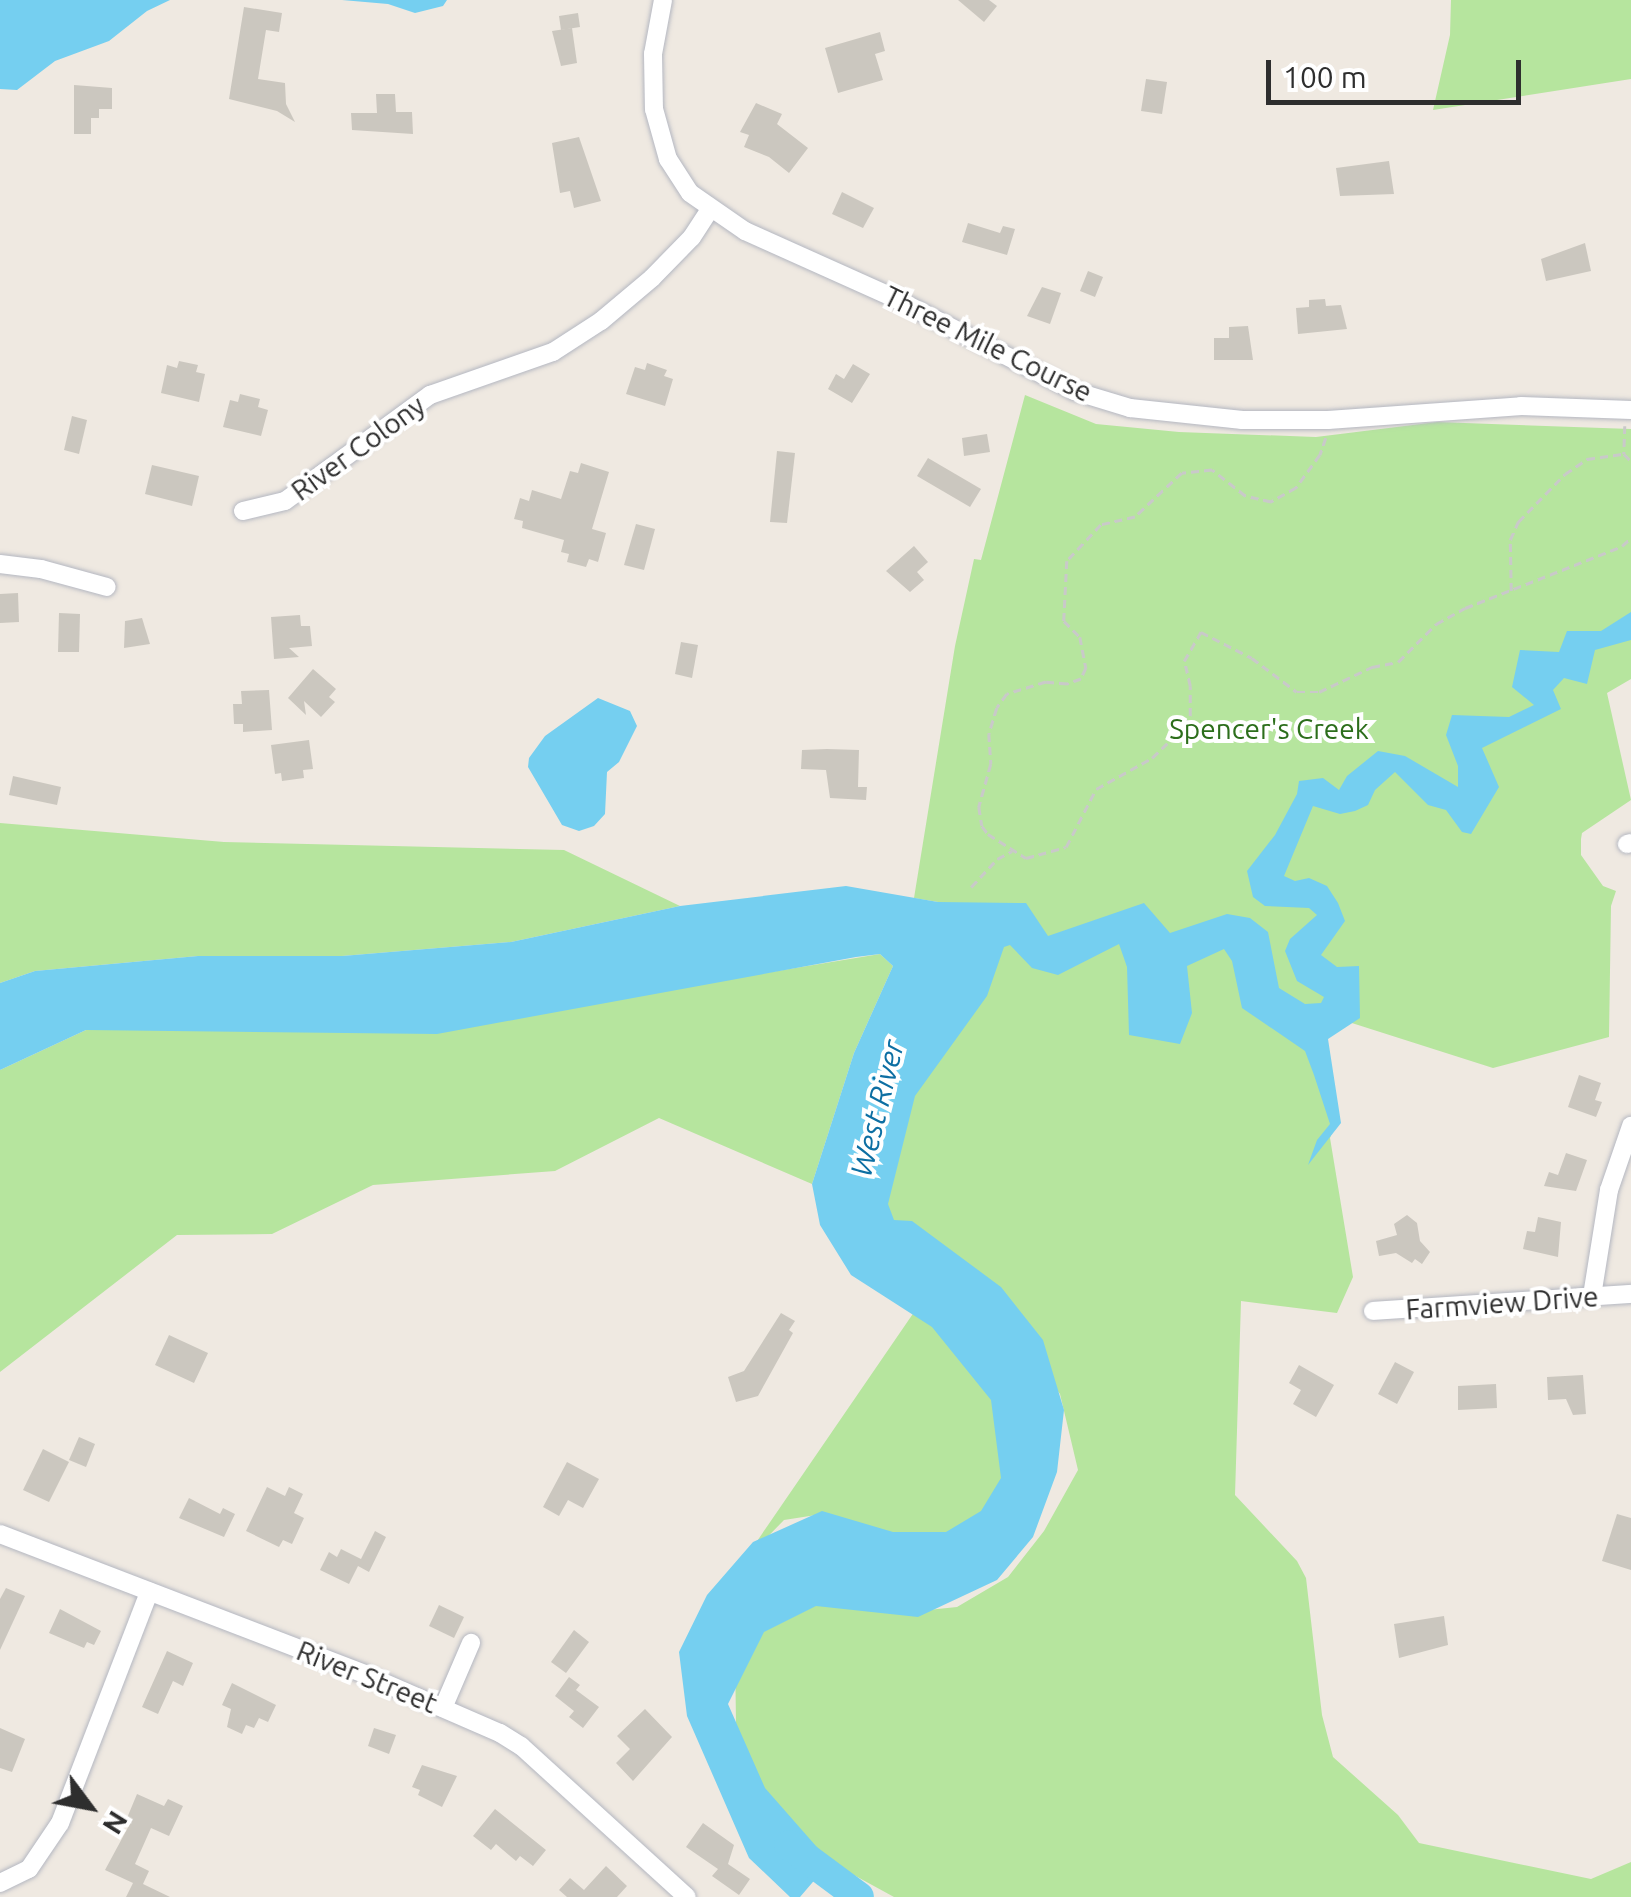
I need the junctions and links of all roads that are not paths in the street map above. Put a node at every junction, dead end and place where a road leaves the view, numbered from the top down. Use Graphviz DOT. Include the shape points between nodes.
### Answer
graph roads {
  1 [pos="663,0"];
  2 [pos="710,210"];
  3 [pos="1628,410"];
  4 [pos="243,511"];
  5 [pos="0,564"];
  6 [pos="107,586"];
  7 [pos="1631,1126"];
  8 [pos="1631,1294"];
  9 [pos="1592,1296"];
  10 [pos="1373,1310"];
  11 [pos="0,1534"];
  12 [pos="148,1592"];
  13 [pos="472,1642"];
  14 [pos="443,1708"];
  15 [pos="0,1882"];
  16 [pos="686,1897"];
  1 -- 2 [label="street, Three Mile Course" via="654,109 676,176"];
  2 -- 3 [label="street, Three Mile Course" via="1074,391 1167,414 1328,420 1476,408"];
  2 -- 4 [label="street, River Colony" via="652,278 553,352 430,396 284,501"];
  5 -- 6 [label="street"];
  7 -- 9 [label="street" via="1609,1190"];
  8 -- 9 [label="street, Farmview Drive"];
  9 -- 10 [label="street, Farmview Drive"];
  11 -- 12 [label="street, River Street"];
  12 -- 14 [label="street, River Street"];
  12 -- 15 [label="street" via="60,1823 29,1869"];
  13 -- 14 [label="street"];
  14 -- 16 [label="street, River Street" via="521,1746"];
}
